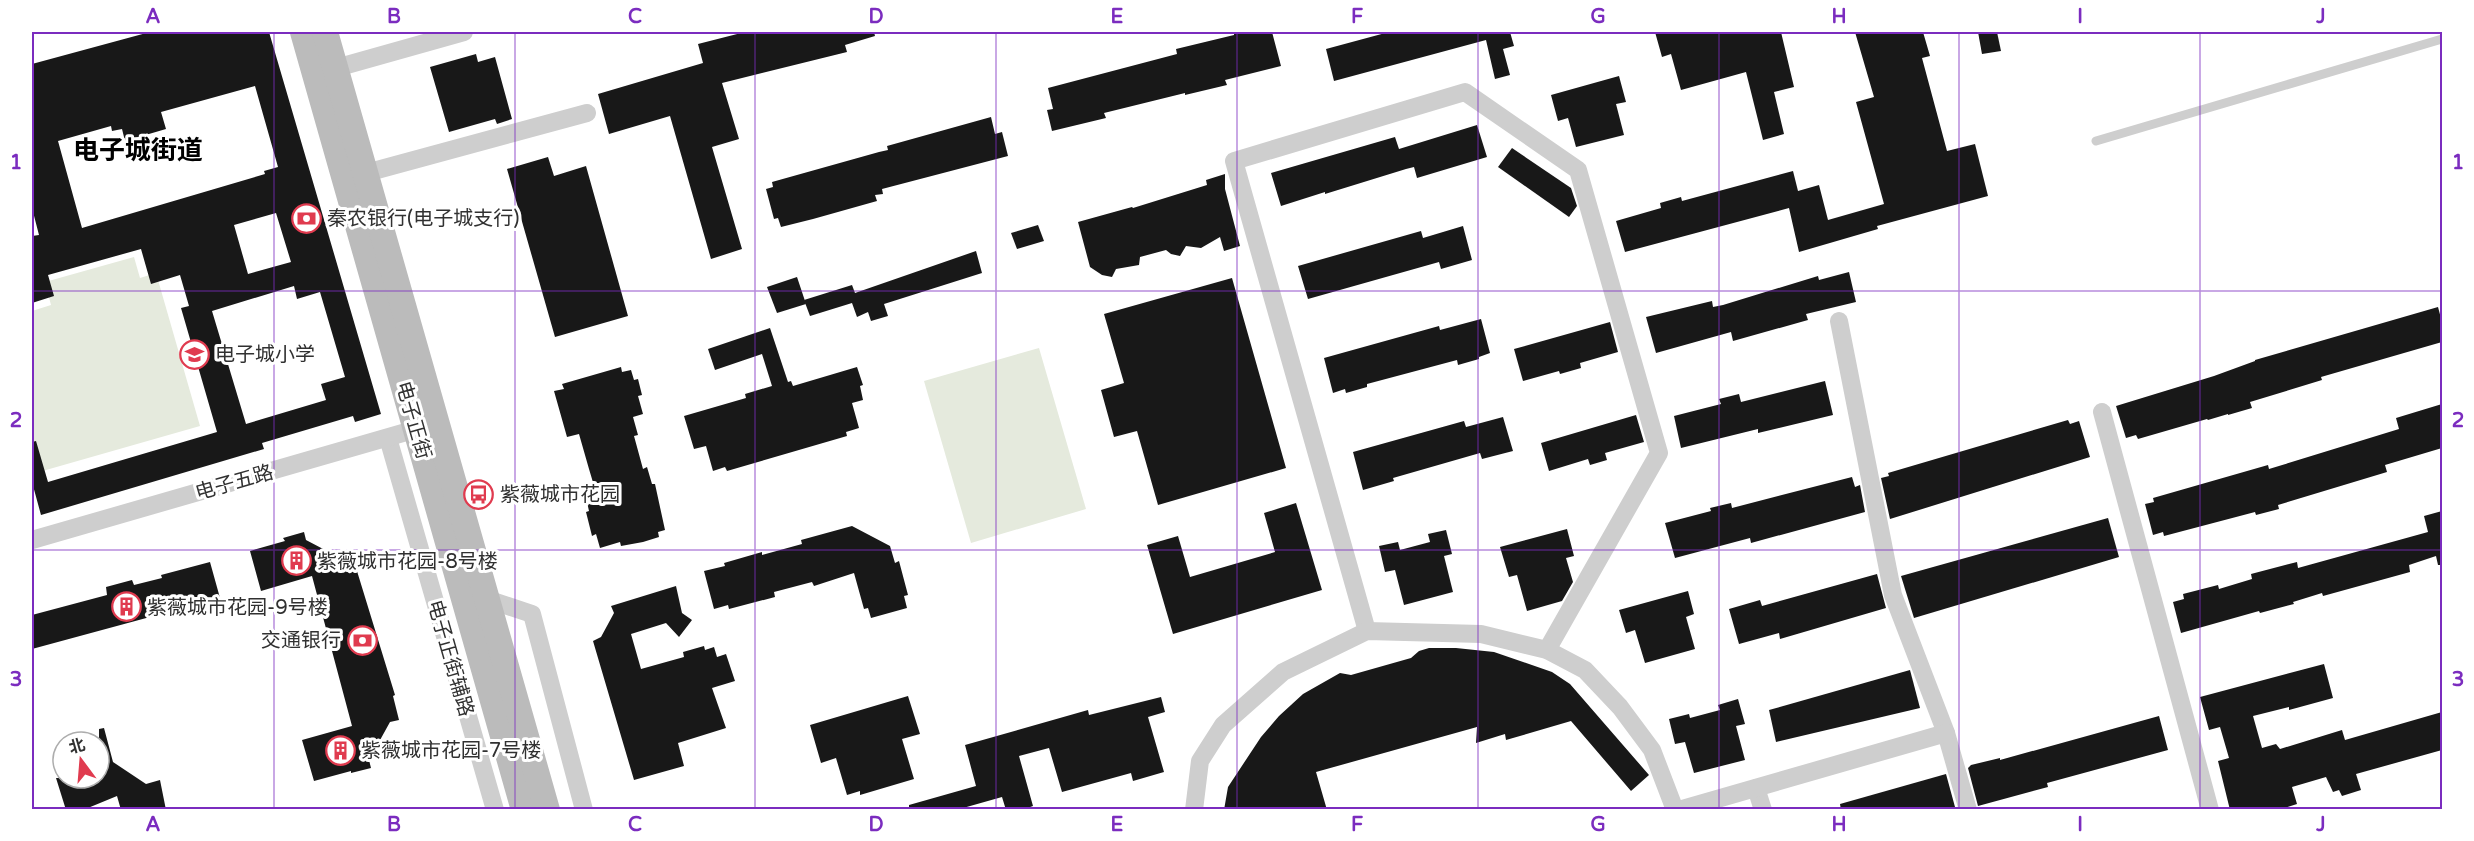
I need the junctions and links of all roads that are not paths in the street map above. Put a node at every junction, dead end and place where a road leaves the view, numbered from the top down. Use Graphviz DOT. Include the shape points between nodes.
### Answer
graph roads {
  1 [pos="303,32"];
  2 [pos="325,32"];
  3 [pos="464,32"];
  4 [pos="2442,39"];
  5 [pos="336,68"];
  6 [pos="587,113"];
  7 [pos="2096,141"];
  8 [pos="366,173"];
  9 [pos="1839,321"];
  10 [pos="2102,412"];
  11 [pos="427,426"];
  12 [pos="388,438"];
  13 [pos="32,540"];
  14 [pos="487,599"];
  15 [pos="1367,631"];
  16 [pos="1547,650"];
  17 [pos="1946,733"];
  18 [pos="1756,788"];
  19 [pos="495,810"];
  20 [pos="524,810"];
  21 [pos="547,810"];
  22 [pos="584,810"];
  23 [pos="1194,810"];
  24 [pos="1677,810"];
  25 [pos="1763,810"];
  26 [pos="1968,810"];
  27 [pos="2210,810"];
  1 -- 11 [label="main road, 电子正街"];
  2 -- 5 [label="main road, 电子正街"];
  3 -- 5 [label="street"];
  4 -- 7 [label="lane"];
  5 -- 8 [label="main road, 电子正街"];
  6 -- 8 [label="street"];
  8 -- 11 [label="main road, 电子正街"];
  9 -- 17 [label="street" via="1893,595"];
  10 -- 27 [label="street"];
  11 -- 12 [label="street, 电子五路"];
  11 -- 14 [label="main road, 电子正街"];
  11 -- 20 [label="main road, 电子正街"];
  12 -- 13 [label="street, 电子五路"];
  12 -- 19 [label="street, 电子正街辅路"];
  14 -- 21 [label="main road, 电子正街"];
  14 -- 22 [label="street" via="532,614"];
  15 -- 16 [label="street" via="1481,634"];
  15 -- 16 [label="street" via="1233,161 1465,92 1578,170 1659,453"];
  15 -- 23 [label="street" via="1283,672 1223,725 1200,761"];
  16 -- 24 [label="street" via="1585,670 1620,707 1653,750"];
  17 -- 18 [label="street"];
  17 -- 26 [label="street"];
  18 -- 24 [label="street"];
  18 -- 25 [label="street"];
}
